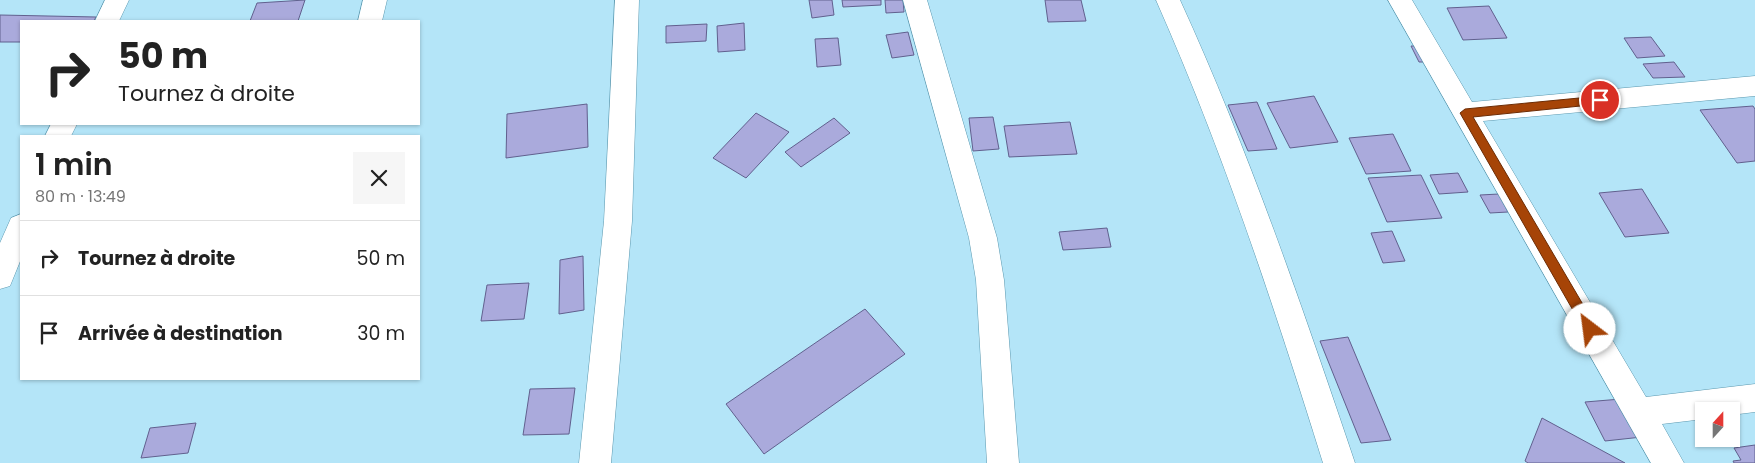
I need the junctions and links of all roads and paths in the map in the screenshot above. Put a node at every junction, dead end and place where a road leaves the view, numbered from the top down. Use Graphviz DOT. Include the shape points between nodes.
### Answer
graph roads {
  1 [pos="117,0"];
  2 [pos="375,0"];
  3 [pos="627,0"];
  4 [pos="915,0"];
  5 [pos="1168,0"];
  6 [pos="1400,0"];
  7 [pos="107,20"];
  8 [pos="370,20"];
  9 [pos="1755,86"];
  10 [pos="1465,113"];
  11 [pos="20,228"];
  12 [pos="0,277"];
  13 [pos="1755,398"];
  14 [pos="1639,412"];
  15 [pos="595,463"];
  16 [pos="1003,463"];
  17 [pos="1339,463"];
  18 [pos="1668,463"];
  1 -- 7 [label="street"];
  2 -- 8 [label="street"];
  3 -- 15 [label="street" via="618,221"];
  4 -- 16 [label="street" via="983,238 990,280"];
  5 -- 17 [label="street" via="1241,170"];
  6 -- 10 [label="street"];
  9 -- 10 [label="street"];
  10 -- 14 [label="street"];
  11 -- 12 [label="street"];
  13 -- 14 [label="street"];
  14 -- 18 [label="street"];
}
